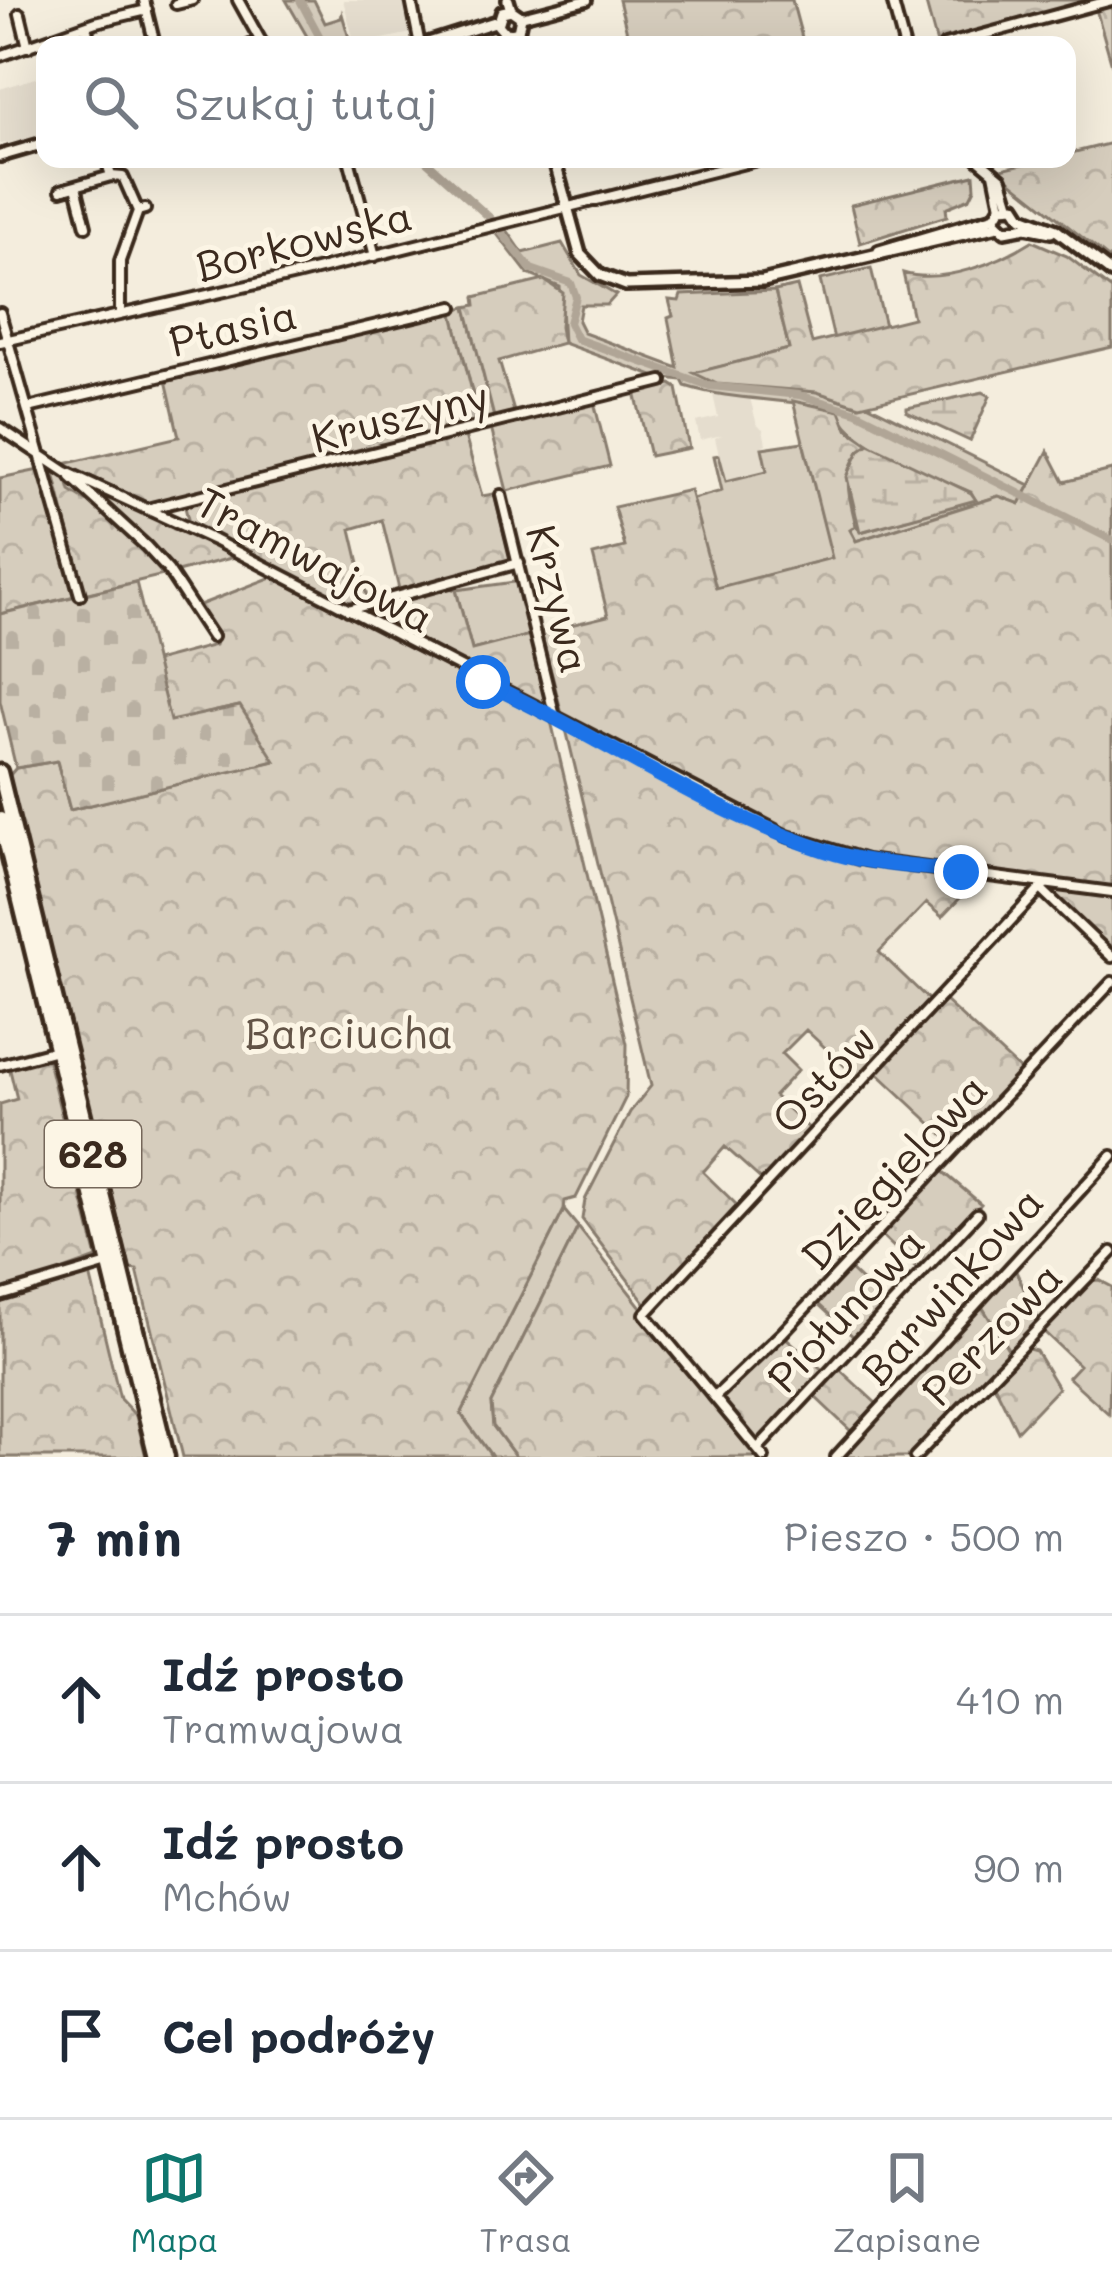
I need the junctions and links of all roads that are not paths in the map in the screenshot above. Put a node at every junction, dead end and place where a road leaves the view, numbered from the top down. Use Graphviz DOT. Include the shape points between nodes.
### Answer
graph roads {
  1 [pos="192,0"];
  2 [pos="238,0"];
  3 [pos="411,0"];
  4 [pos="586,0"];
  5 [pos="892,0"];
  6 [pos="1112,0"];
  7 [pos="176,4"];
  8 [pos="146,5"];
  9 [pos="20,14"];
  10 [pos="521,17"];
  11 [pos="509,23"];
  12 [pos="86,26"];
  13 [pos="60,36"];
  14 [pos="89,36"];
  15 [pos="153,36"];
  16 [pos="258,36"];
  17 [pos="419,36"];
  18 [pos="456,36"];
  19 [pos="902,36"];
  20 [pos="978,36"];
  21 [pos="36,45"];
  22 [pos="28,48"];
  23 [pos="0,56"];
  24 [pos="36,146"];
  25 [pos="0,156"];
  26 [pos="109,168"];
  27 [pos="351,168"];
  28 [pos="556,168"];
  29 [pos="723,168"];
  30 [pos="989,168"];
  31 [pos="111,176"];
  32 [pos="76,186"];
  33 [pos="61,190"];
  34 [pos="565,206"];
  35 [pos="1001,214"];
  36 [pos="1020,222"];
  37 [pos="86,226"];
  38 [pos="375,256"];
  39 [pos="1112,273"];
  40 [pos="452,307"];
  41 [pos="0,313"];
  42 [pos="121,314"];
  43 [pos="4,341"];
  44 [pos="662,381"];
  45 [pos="28,408"];
  46 [pos="0,428"];
  47 [pos="44,459"];
  48 [pos="65,472"];
  49 [pos="502,495"];
  50 [pos="151,508"];
  51 [pos="519,563"];
  52 [pos="80,595"];
  53 [pos="346,610"];
  54 [pos="212,637"];
  55 [pos="555,718"];
  56 [pos="0,772"];
  57 [pos="0,819"];
  58 [pos="1043,886"];
  59 [pos="1112,892"];
  60 [pos="1112,957"];
  61 [pos="1112,982"];
  62 [pos="62,1048"];
  63 [pos="0,1065"];
  64 [pos="1112,1156"];
  65 [pos="977,1214"];
  66 [pos="1112,1252"];
  67 [pos="114,1262"];
  68 [pos="0,1296"];
  69 [pos="714,1397"];
  70 [pos="761,1453"];
  71 [pos="156,1457"];
  72 [pos="167,1457"];
  73 [pos="836,1457"];
  74 [pos="915,1457"];
  1 -- 7 [label="street"];
  2 -- 16 [label="street"];
  3 -- 17 [label="street"];
  4 -- 10 [label="street"];
  5 -- 19 [label="street"];
  6 -- 20 [label="street"];
  8 -- 12 [label="street"];
  8 -- 15 [label="street"];
  9 -- 22 [label="street"];
  10 -- 11 [label="street"];
  11 -- 18 [label="street"];
  12 -- 13 [label="street"];
  12 -- 14 [label="street"];
  21 -- 22 [label="street"];
  22 -- 23 [label="street"];
  24 -- 25 [label="street"];
  26 -- 31 [label="street"];
  27 -- 38 [label="street"];
  28 -- 34 [label="street"];
  29 -- 34 [label="street, Borkowska"];
  30 -- 35 [label="street" via="1003,180"];
  31 -- 32 [label="street"];
  31 -- 42 [label="street" via="128,182 141,210 120,261"];
  32 -- 33 [label="street"];
  32 -- 37 [label="street"];
  34 -- 35 [label="street" via="584,260 626,285 753,283"];
  34 -- 38 [label="street, Borkowska"];
  35 -- 36 [label="street"];
  35 -- 36 [label="street" via="1008,232"];
  36 -- 39 [label="street" via="1068,240"];
  38 -- 42 [label="street, Borkowska"];
  40 -- 45 [label="street, Ptasia"];
  41 -- 43 [label="street"];
  42 -- 43 [label="street, Borkowska"];
  43 -- 45 [label="street"];
  44 -- 50 [label="street, Kruszyny"];
  45 -- 47 [label="street"];
  46 -- 47 [label="street, Tramwajowa"];
  47 -- 48 [label="street, Tramwajowa"];
  47 -- 52 [label="street"];
  48 -- 50 [label="street, Tramwajowa"];
  48 -- 54 [label="street" via="168,570"];
  49 -- 51 [label="street, Krzywa"];
  50 -- 53 [label="street, Tramwajowa"];
  51 -- 53 [label="street"];
  51 -- 55 [label="street, Krzywa"];
  53 -- 55 [label="street, Tramwajowa"];
  55 -- 58 [label="street, Tramwajowa" via="828,851"];
  56 -- 62 [label="main road, 628"];
  57 -- 62 [label="main road, 628"];
  58 -- 59 [label="street, Tramwajowa"];
  58 -- 60 [label="street"];
  58 -- 69 [label="street, Ostów" via="645,1314"];
  61 -- 69 [label="street, Dzięgielowa"];
  62 -- 63 [label="street"];
  62 -- 67 [label="main road, 628"];
  64 -- 73 [label="street, Barwinkowa"];
  65 -- 70 [label="street, Piołunowa"];
  66 -- 74 [label="street, Perzowa"];
  67 -- 68 [label="street"];
  67 -- 71 [label="main road, 628"];
  67 -- 72 [label="main road, 628"];
  69 -- 70 [label="street"];
}
